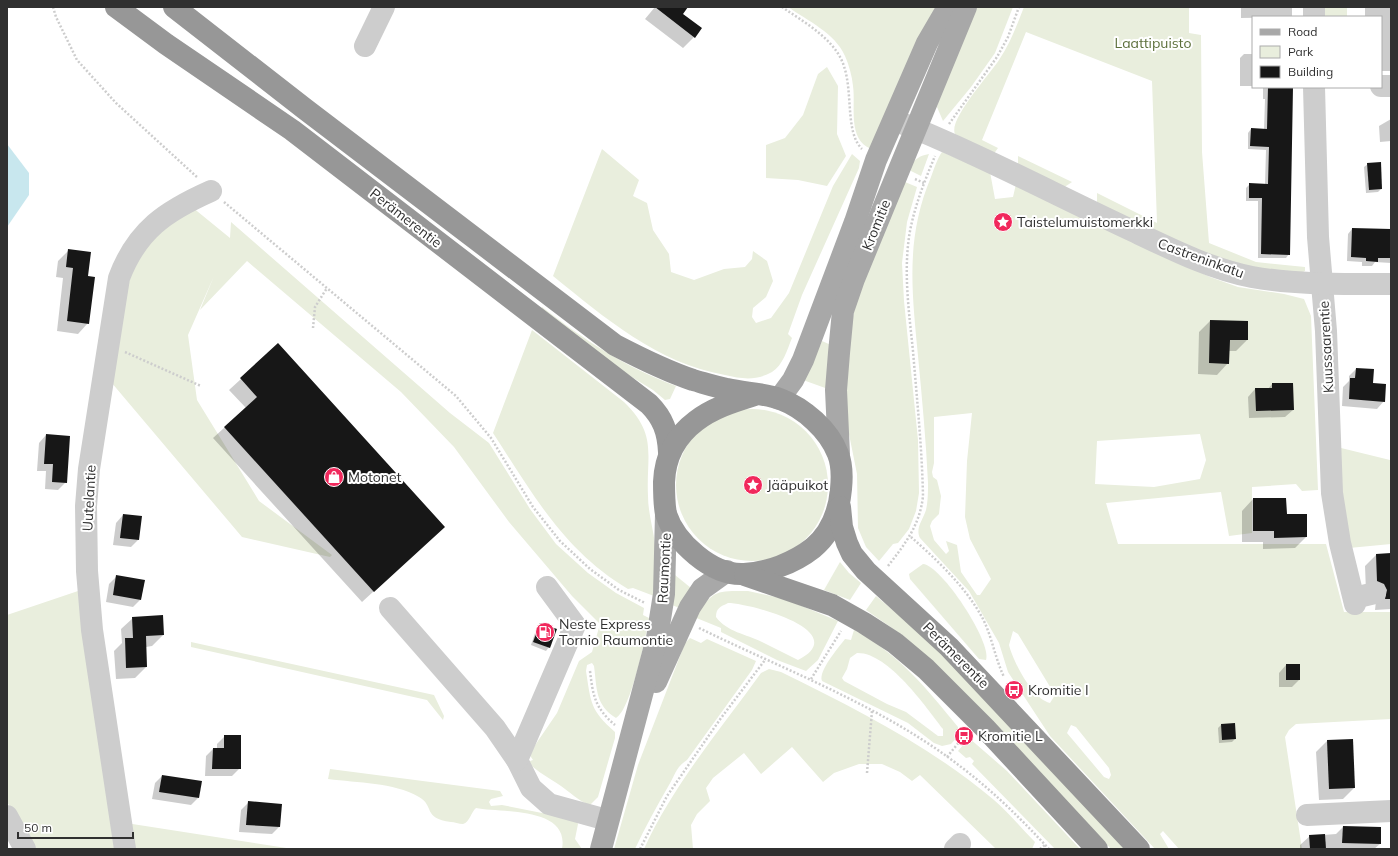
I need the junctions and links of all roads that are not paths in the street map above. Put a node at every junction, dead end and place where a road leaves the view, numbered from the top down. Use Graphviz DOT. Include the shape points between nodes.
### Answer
graph roads {
  1 [pos="116,7"];
  2 [pos="174,7"];
  3 [pos="384,7"];
  4 [pos="948,7"];
  5 [pos="966,7"];
  6 [pos="365,46"];
  7 [pos="1314,88"];
  8 [pos="894,120"];
  9 [pos="916,128"];
  10 [pos="211,191"];
  11 [pos="1323,284"];
  12 [pos="1391,284"];
  13 [pos="758,394"];
  14 [pos="779,399"];
  15 [pos="669,452"];
  16 [pos="839,454"];
  17 [pos="840,506"];
  18 [pos="666,514"];
  19 [pos="734,573"];
  20 [pos="547,587"];
  21 [pos="1375,593"];
  22 [pos="390,608"];
  23 [pos="631,738"];
  24 [pos="517,760"];
  25 [pos="1391,811"];
  26 [pos="1307,815"];
  27 [pos="7,816"];
  28 [pos="608,820"];
  29 [pos="25,849"];
  30 [pos="125,849"];
  31 [pos="601,849"];
  32 [pos="1097,849"];
  33 [pos="1139,849"];
  1 -- 15 [label="highway, Perämerentie" via="292,130 644,400 658,414 665,426"];
  2 -- 13 [label="highway, Perämerentie" via="615,345 652,364 691,379"];
  3 -- 6 [label="street"];
  4 -- 8 [label="main road, Kromitie" via="927,43"];
  5 -- 9 [label="main road, Kromitie"];
  7 -- 11 [label="street, Kuussaarentie" via="1318,237"];
  8 -- 9 [label="street, Castreninkatu"];
  8 -- 14 [label="main road, Kromitie" via="876,160 803,360"];
  9 -- 11 [label="street, Castreninkatu" via="1076,205 1201,261 1252,277"];
  9 -- 16 [label="main road, Kromitie" via="854,278 844,311 836,390"];
  10 -- 30 [label="street, Uutelantie" via="166,214 133,247 126,258 119,278 89,469 86,506 87,571 92,630"];
  11 -- 12 [label="street, Castreninkatu"];
  11 -- 21 [label="street, Kuussaarentie" via="1332,493 1340,543 1354,601"];
  13 -- 14 [label="highway, Perämerentie"];
  13 -- 15 [label="highway" via="731,402 695,421"];
  14 -- 16 [label="highway, Perämerentie" via="798,408 813,420 828,436"];
  15 -- 18 [label="highway" via="664,473"];
  16 -- 17 [label="highway" via="842,481"];
  17 -- 19 [label="highway" via="828,532 798,559 778,567"];
  17 -- 33 [label="highway, Perämerentie" via="842,527 852,554 949,647"];
  18 -- 19 [label="highway" via="688,548 713,566"];
  18 -- 23 [label="main road, Raumontie" via="664,594 657,638"];
  19 -- 23 [label="main road, Raumontie" via="702,589 690,607"];
  19 -- 32 [label="highway" via="832,605 895,643 926,669 985,728"];
  20 -- 24 [label="street" via="575,625"];
  22 -- 24 [label="street" via="495,728"];
  23 -- 28 [label="main road, Raumontie"];
  24 -- 28 [label="street" via="531,788 549,804"];
  25 -- 26 [label="street"];
  27 -- 29 [label="street"];
  28 -- 31 [label="main road, Raumontie"];
}
